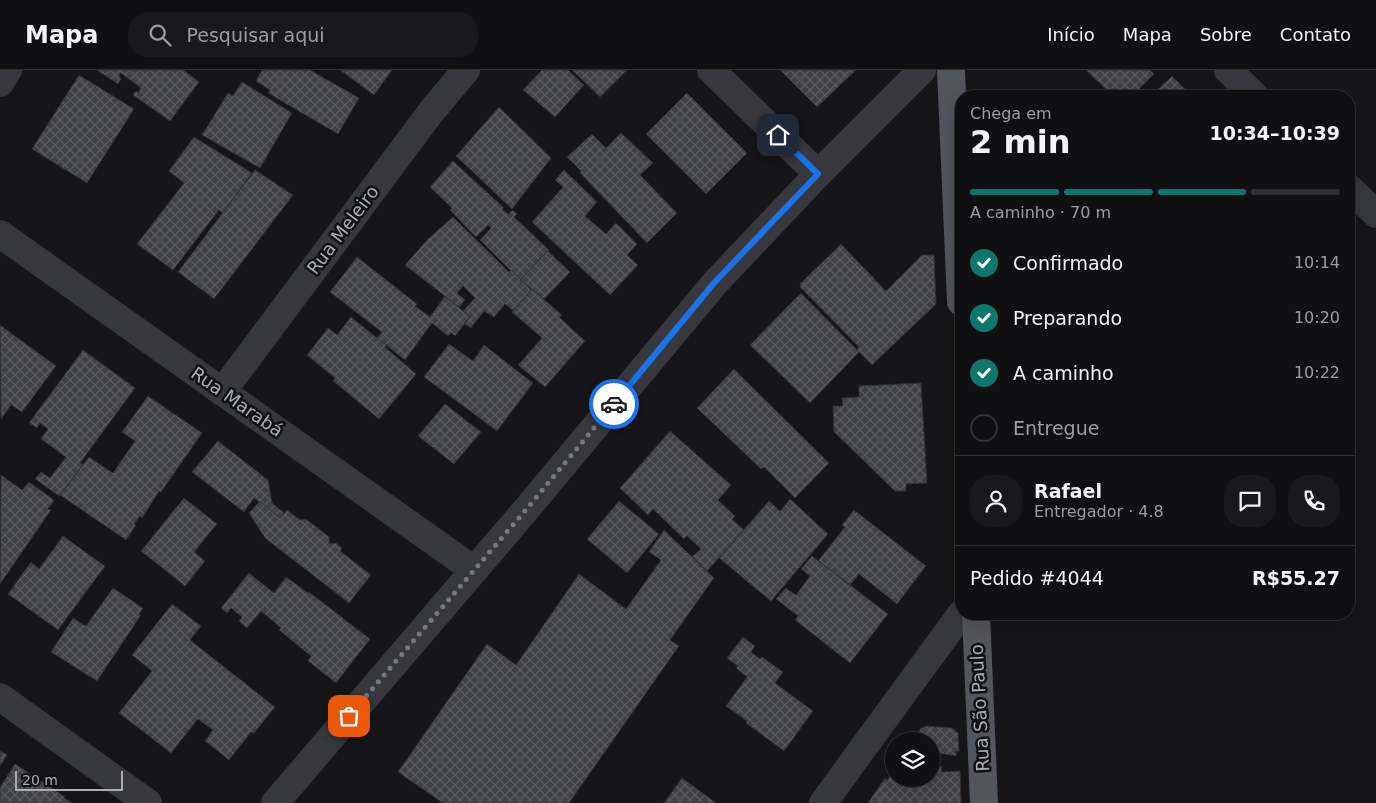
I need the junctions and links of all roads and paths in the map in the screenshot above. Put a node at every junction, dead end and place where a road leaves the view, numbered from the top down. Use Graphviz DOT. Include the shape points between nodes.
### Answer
graph roads {
  1 [pos="8,70"];
  2 [pos="466,70"];
  3 [pos="711,70"];
  4 [pos="922,70"];
  5 [pos="951,70"];
  6 [pos="1228,70"];
  7 [pos="0,83"];
  8 [pos="1249,90"];
  9 [pos="955,163"];
  10 [pos="818,174"];
  11 [pos="1355,194"];
  12 [pos="1376,214"];
  13 [pos="0,234"];
  14 [pos="222,392"];
  15 [pos="474,570"];
  16 [pos="957,620"];
  17 [pos="976,620"];
  18 [pos="0,697"];
  19 [pos="148,803"];
  20 [pos="275,803"];
  21 [pos="823,803"];
  22 [pos="984,803"];
  1 -- 7 [label="street"];
  2 -- 14 [label="street, Rua Meleiro" via="431,112"];
  3 -- 10 [label="street"];
  4 -- 10 [label="street"];
  5 -- 9 [label="main road"];
  6 -- 8 [label="street"];
  10 -- 15 [label="street" via="714,283"];
  11 -- 12 [label="street"];
  13 -- 14 [label="street, Rua Marabá"];
  14 -- 15 [label="street, Rua Marabá"];
  15 -- 20 [label="street"];
  16 -- 21 [label="street"];
  17 -- 22 [label="main road, Rua São Paulo"];
  18 -- 19 [label="street"];
}
